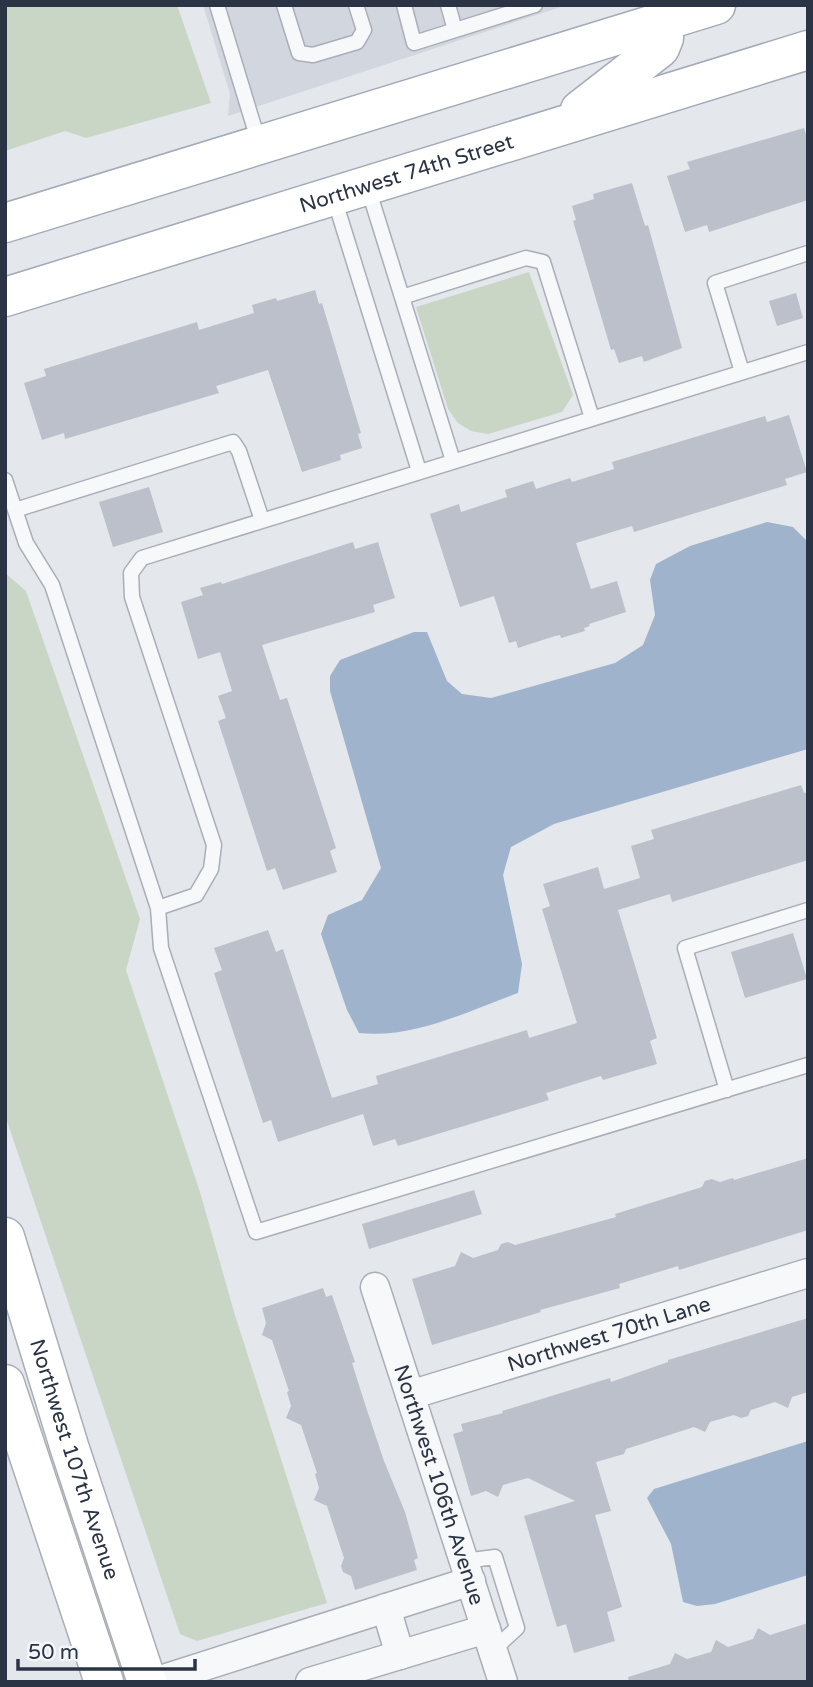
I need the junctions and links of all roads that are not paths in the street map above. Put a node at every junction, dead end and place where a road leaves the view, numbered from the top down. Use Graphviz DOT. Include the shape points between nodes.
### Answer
graph roads {
  1 [pos="217,5"];
  2 [pos="284,5"];
  3 [pos="356,5"];
  4 [pos="404,5"];
  5 [pos="447,5"];
  6 [pos="535,5"];
  7 [pos="716,5"];
  8 [pos="662,13"];
  9 [pos="455,30"];
  10 [pos="808,50"];
  11 [pos="559,126"];
  12 [pos="259,144"];
  13 [pos="350,192"];
  14 [pos="5,223"];
  15 [pos="808,253"];
  16 [pos="5,297"];
  17 [pos="402,297"];
  18 [pos="808,352"];
  19 [pos="742,372"];
  20 [pos="592,418"];
  21 [pos="453,461"];
  22 [pos="419,471"];
  23 [pos="5,480"];
  24 [pos="15,510"];
  25 [pos="262,520"];
  26 [pos="158,908"];
  27 [pos="808,911"];
  28 [pos="808,1065"];
  29 [pos="727,1090"];
  30 [pos="5,1237"];
  31 [pos="808,1273"];
  32 [pos="375,1287"];
  33 [pos="5,1384"];
  34 [pos="410,1395"];
  35 [pos="467,1571"];
  36 [pos="386,1608"];
  37 [pos="490,1639"];
  38 [pos="400,1655"];
  39 [pos="104,1682"];
  40 [pos="147,1682"];
  41 [pos="154,1682"];
  42 [pos="310,1682"];
  43 [pos="503,1682"];
  1 -- 12 [label="lane"];
  2 -- 3 [label="lane" via="299,53 313,55 356,42 364,30"];
  4 -- 9 [label="lane" via="414,43"];
  5 -- 9 [label="lane"];
  6 -- 9 [label="lane"];
  7 -- 8 [label="main road"];
  8 -- 11 [label="main road" via="660,48"];
  8 -- 12 [label="main road"];
  10 -- 11 [label="main road, Northwest 74th Street"];
  11 -- 13 [label="main road, Northwest 74th Street"];
  12 -- 14 [label="main road"];
  13 -- 16 [label="main road, Northwest 74th Street"];
  13 -- 17 [label="lane"];
  13 -- 22 [label="lane"];
  15 -- 19 [label="lane" via="715,283"];
  17 -- 20 [label="lane" via="526,258 542,262"];
  17 -- 21 [label="lane"];
  18 -- 19 [label="lane"];
  19 -- 20 [label="lane"];
  20 -- 21 [label="lane"];
  21 -- 22 [label="lane"];
  22 -- 25 [label="lane"];
  23 -- 24 [label="lane"];
  24 -- 25 [label="lane" via="233,442"];
  24 -- 26 [label="lane" via="26,542 52,584"];
  25 -- 26 [label="lane" via="142,558 131,573 132,597 214,845 211,869 196,895"];
  26 -- 29 [label="lane" via="161,948 256,1232"];
  27 -- 29 [label="lane" via="685,948"];
  28 -- 29 [label="lane"];
  30 -- 40 [label="main road, Northwest 107th Avenue"];
  31 -- 34 [label="street, Northwest 70th Lane"];
  32 -- 34 [label="street, Northwest 106th Avenue"];
  33 -- 39 [label="main road, Northwest 107th Avenue"];
  34 -- 35 [label="street, Northwest 106th Avenue"];
  35 -- 36 [label="street"];
  35 -- 37 [label="street, Northwest 106th Avenue"];
  36 -- 38 [label="street"];
  36 -- 41 [label="street"];
  37 -- 38 [label="street"];
  37 -- 43 [label="street, Northwest 106th Avenue"];
  38 -- 42 [label="street"];
}
